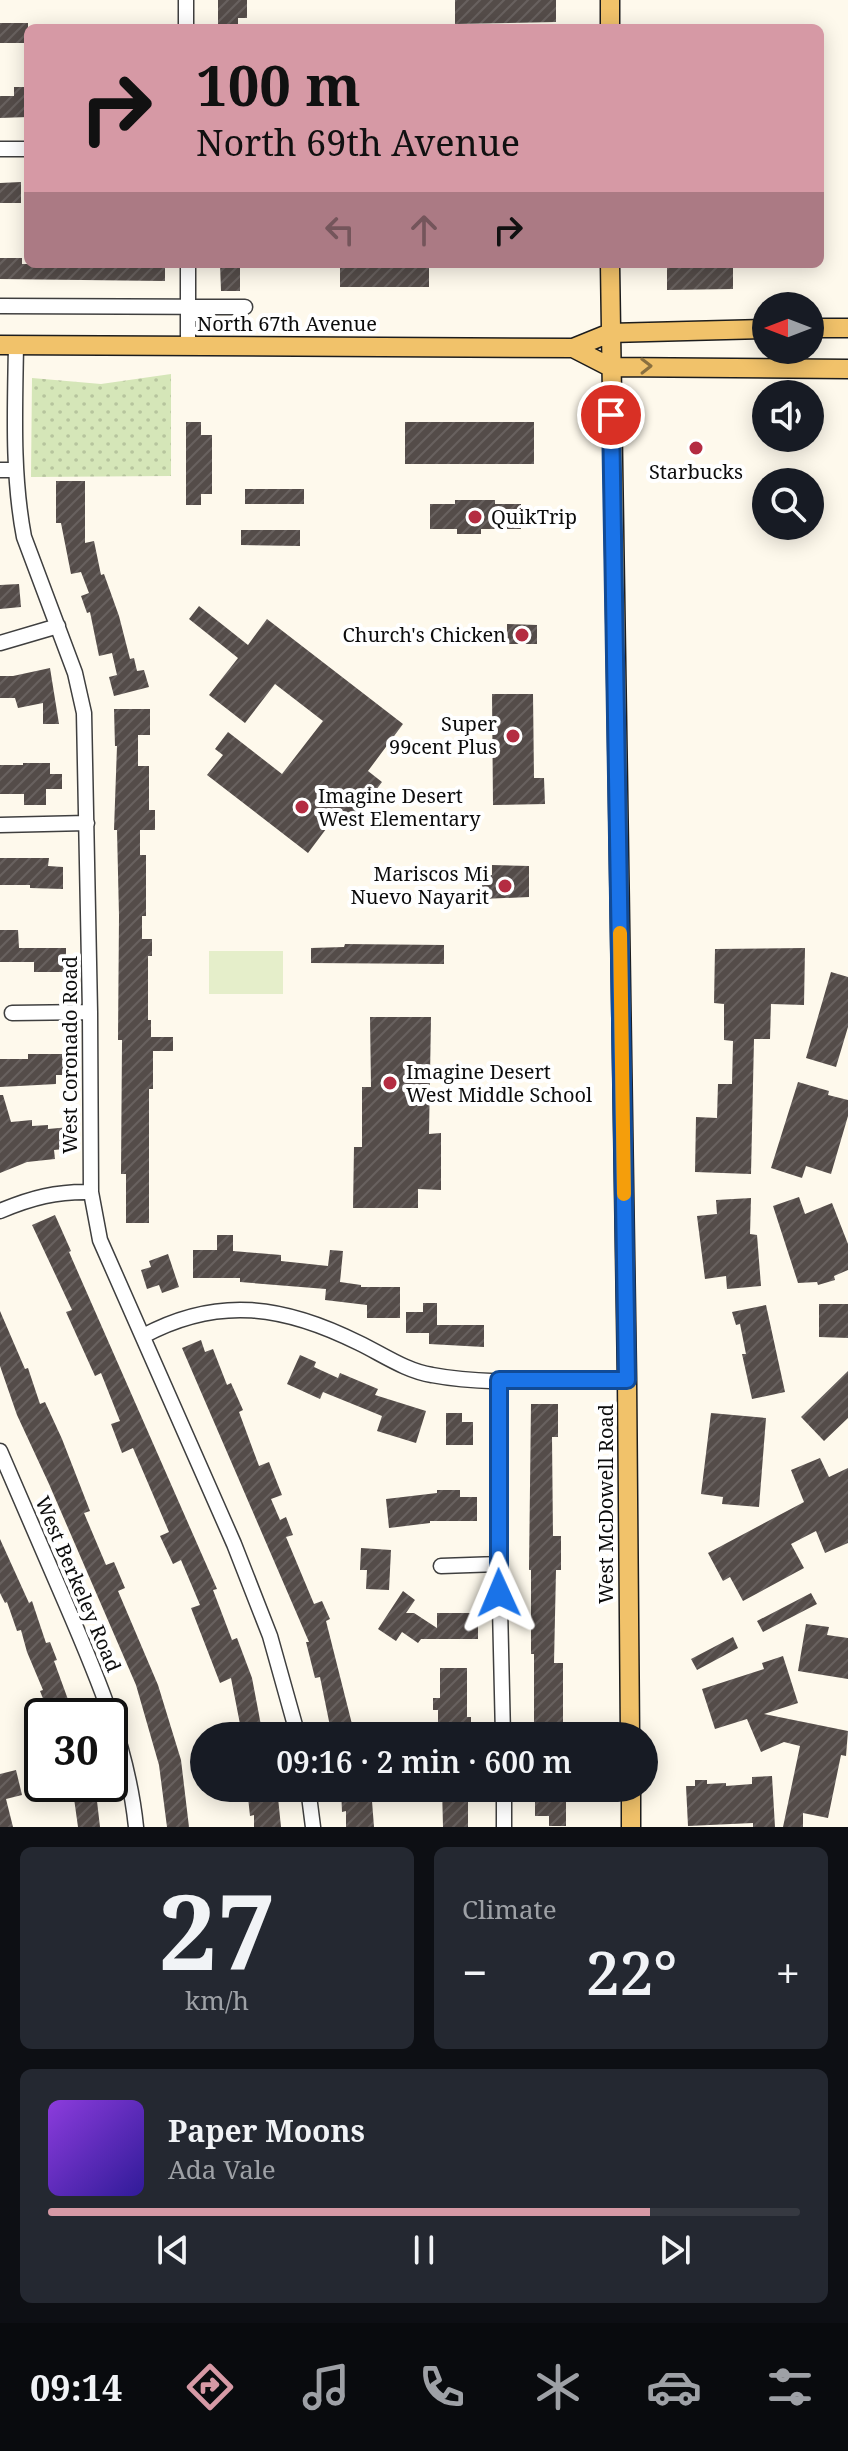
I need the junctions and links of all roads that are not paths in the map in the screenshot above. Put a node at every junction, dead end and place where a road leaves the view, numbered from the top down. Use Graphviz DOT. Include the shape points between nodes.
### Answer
graph roads {
  1 [pos="186,0"];
  2 [pos="610,0"];
  3 [pos="186,24"];
  4 [pos="610,24"];
  5 [pos="0,149"];
  6 [pos="24,149"];
  7 [pos="188,268"];
  8 [pos="610,268"];
  9 [pos="0,306"];
  10 [pos="245,307"];
  11 [pos="188,308"];
  12 [pos="824,328"];
  13 [pos="848,328"];
  14 [pos="752,329"];
  15 [pos="610,333"];
  16 [pos="8,345"];
  17 [pos="188,346"];
  18 [pos="573,348"];
  19 [pos="610,367"];
  20 [pos="848,369"];
  21 [pos="0,470"];
  22 [pos="16,470"];
  23 [pos="58,626"];
  24 [pos="0,643"];
  25 [pos="87,823"];
  26 [pos="0,825"];
  27 [pos="90,1012"];
  28 [pos="12,1013"];
  29 [pos="91,1192"];
  30 [pos="0,1211"];
  31 [pos="143,1336"];
  32 [pos="499,1380"];
  33 [pos="627,1380"];
  34 [pos="0,1451"];
  35 [pos="499,1564"];
  36 [pos="441,1566"];
  37 [pos="294,1722"];
  38 [pos="503,1722"];
  39 [pos="630,1722"];
  40 [pos="310,1802"];
  41 [pos="504,1802"];
  42 [pos="631,1802"];
  43 [pos="136,1827"];
  44 [pos="313,1827"];
  45 [pos="504,1827"];
  46 [pos="631,1827"];
  1 -- 3 [label="street"];
  2 -- 4 [label="main road"];
  5 -- 6 [label="street"];
  7 -- 11 [label="street"];
  8 -- 15 [label="main road, West McDowell Road"];
  9 -- 11 [label="street, North 67th Avenue"];
  10 -- 11 [label="street, North 67th Avenue"];
  11 -- 17 [label="street"];
  12 -- 13 [label="main road"];
  14 -- 15 [label="main road, North 67th Avenue"];
  15 -- 18 [label="main road, North 67th Avenue"];
  15 -- 19 [label="main road, West McDowell Road"];
  16 -- 17 [label="main road, North 67th Avenue"];
  16 -- 22 [label="street, West Coronado Road"];
  17 -- 18 [label="main road, North 67th Avenue"];
  18 -- 19 [label="main road, North 67th Avenue"];
  19 -- 20 [label="main road, North 67th Avenue, one-way"];
  19 -- 33 [label="main road, West McDowell Road"];
  21 -- 22 [label="street"];
  22 -- 23 [label="street, West Coronado Road" via="24,537"];
  23 -- 24 [label="street"];
  23 -- 25 [label="street, West Coronado Road" via="84,713"];
  25 -- 26 [label="street"];
  25 -- 27 [label="street, West Coronado Road"];
  27 -- 28 [label="street"];
  27 -- 29 [label="street, West Coronado Road"];
  29 -- 30 [label="street" via="58,1192"];
  29 -- 31 [label="street, West Coronado Road" via="100,1240"];
  31 -- 32 [label="street" via="215,1311 276,1311 323,1325 427,1375"];
  31 -- 37 [label="street, West Coronado Road" via="234,1544 270,1636"];
  32 -- 33 [label="street"];
  32 -- 35 [label="street"];
  33 -- 39 [label="main road, West McDowell Road"];
  34 -- 43 [label="street, West Berkeley Road" via="98,1678 118,1737"];
  35 -- 36 [label="street"];
  35 -- 38 [label="street"];
  40 -- 44 [label="street"];
  41 -- 45 [label="street"];
  42 -- 46 [label="main road"];
}
